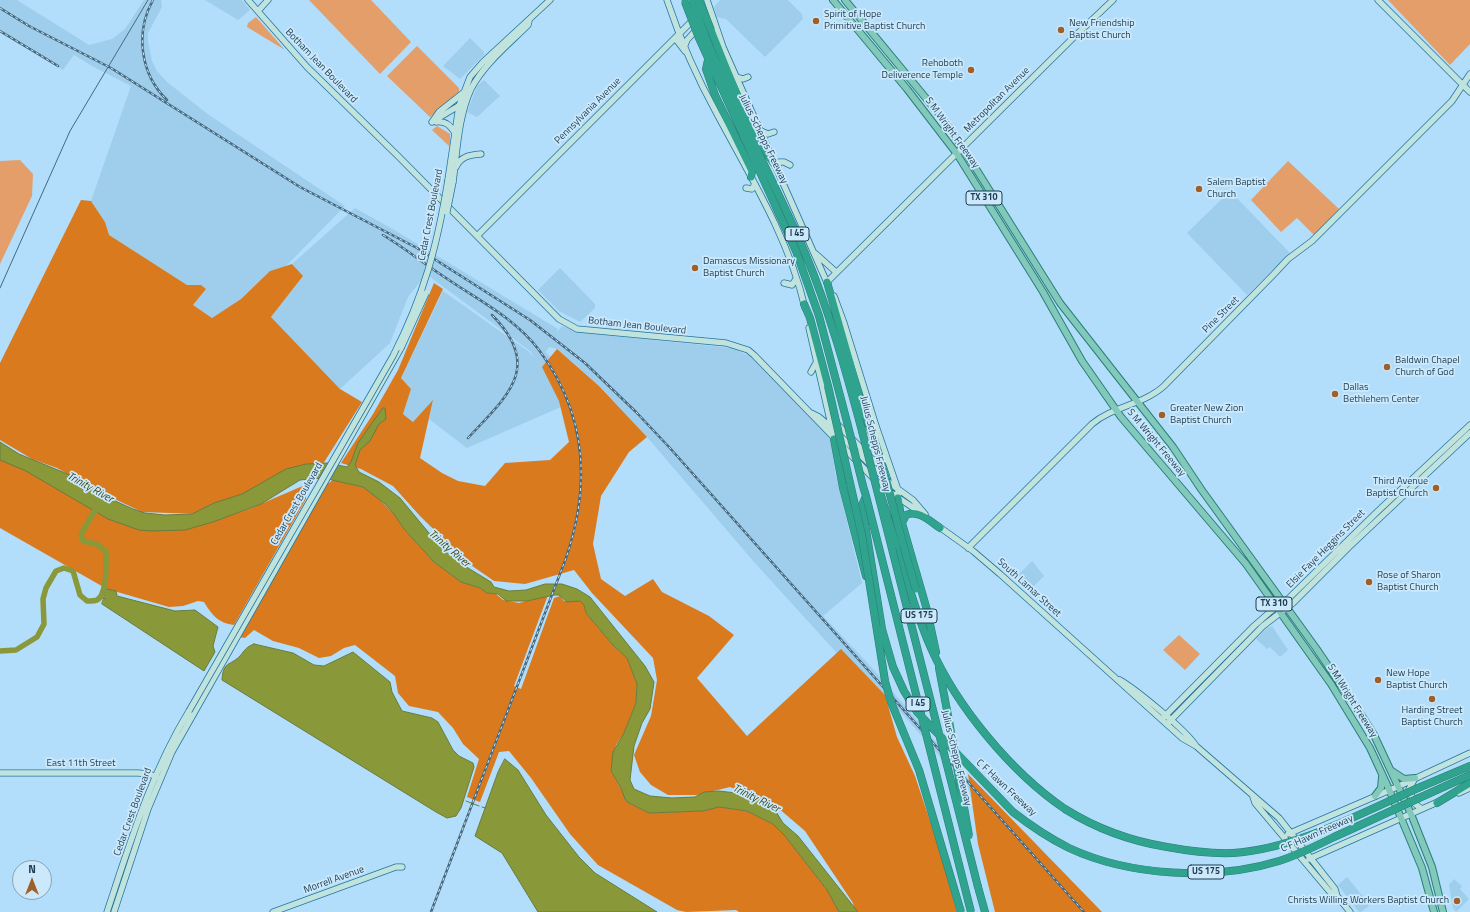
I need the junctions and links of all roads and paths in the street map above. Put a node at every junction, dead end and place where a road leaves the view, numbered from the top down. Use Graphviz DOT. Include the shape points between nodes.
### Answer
graph roads {
  1 [pos="248,0"];
  2 [pos="268,0"];
  3 [pos="550,0"];
  4 [pos="667,0"];
  5 [pos="687,0"];
  6 [pos="699,0"];
  7 [pos="833,0"];
  8 [pos="845,0"];
  9 [pos="1113,0"];
  10 [pos="1378,0"];
  11 [pos="710,1"];
  12 [pos="258,11"];
  13 [pos="529,21"];
  14 [pos="707,32"];
  15 [pos="678,36"];
  16 [pos="685,45"];
  17 [pos="691,59"];
  18 [pos="708,60"];
  19 [pos="1470,74"];
  20 [pos="737,76"];
  21 [pos="748,77"];
  22 [pos="1463,85"];
  23 [pos="1470,92"];
  24 [pos="463,93"];
  25 [pos="466,102"];
  26 [pos="446,106"];
  27 [pos="459,106"];
  28 [pos="463,114"];
  29 [pos="432,122"];
  30 [pos="761,131"];
  31 [pos="774,132"];
  32 [pos="455,133"];
  33 [pos="963,148"];
  34 [pos="481,154"];
  35 [pos="957,154"];
  36 [pos="790,165"];
  37 [pos="777,168"];
  38 [pos="454,171"];
  39 [pos="753,180"];
  40 [pos="451,181"];
  41 [pos="746,188"];
  42 [pos="477,236"];
  43 [pos="815,253"];
  44 [pos="836,272"];
  45 [pos="796,280"];
  46 [pos="827,282"];
  47 [pos="784,283"];
  48 [pos="804,304"];
  49 [pos="1137,402"];
  50 [pos="1116,410"];
  51 [pos="810,412"];
  52 [pos="830,418"];
  53 [pos="1470,425"];
  54 [pos="831,427"];
  55 [pos="1470,432"];
  56 [pos="834,439"];
  57 [pos="887,458"];
  58 [pos="872,472"];
  59 [pos="894,478"];
  60 [pos="892,484"];
  61 [pos="881,486"];
  62 [pos="898,490"];
  63 [pos="866,496"];
  64 [pos="898,498"];
  65 [pos="926,516"];
  66 [pos="902,523"];
  67 [pos="940,528"];
  68 [pos="968,548"];
  69 [pos="1286,604"];
  70 [pos="873,605"];
  71 [pos="1278,610"];
  72 [pos="936,651"];
  73 [pos="1201,684"];
  74 [pos="1163,718"];
  75 [pos="1168,722"];
  76 [pos="1470,753"];
  77 [pos="1470,766"];
  78 [pos="1390,768"];
  79 [pos="1381,772"];
  80 [pos="0,773"];
  81 [pos="1470,775"];
  82 [pos="158,777"];
  83 [pos="1415,778"];
  84 [pos="1470,783"];
  85 [pos="1397,786"];
  86 [pos="1470,788"];
  87 [pos="1389,790"];
  88 [pos="1375,796"];
  89 [pos="1253,797"];
  90 [pos="1437,803"];
  91 [pos="1422,809"];
  92 [pos="1411,814"];
  93 [pos="1401,818"];
  94 [pos="1291,833"];
  95 [pos="1284,836"];
  96 [pos="1311,858"];
  97 [pos="1304,861"];
  98 [pos="402,867"];
  99 [pos="978,887"];
  100 [pos="1337,896"];
  101 [pos="107,912"];
  102 [pos="114,912"];
  103 [pos="273,912"];
  104 [pos="961,912"];
  105 [pos="971,912"];
  106 [pos="985,912"];
  107 [pos="1350,912"];
  108 [pos="1434,912"];
  109 [pos="1443,912"];
  1 -- 12 [label="main road, Botham Jean Boulevard"];
  2 -- 12 [label="main road"];
  3 -- 13 [label="main road"];
  4 -- 15 [label="main road"];
  5 -- 14 [label="highway, Julius Schepps Freeway / I 45, bridge"];
  6 -- 14 [label="highway, bridge"];
  7 -- 35 [label="main road, S M Wright Freeway / TX 310"];
  8 -- 33 [label="main road, S M Wright Freeway / TX 310" via="917,87"];
  9 -- 33 [label="main road, Metropolitan Avenue"];
  10 -- 22 [label="main road"];
  11 -- 14 [label="main road, Julius Schepps Freeway"];
  11 -- 15 [label="main road, Pennsylvania Avenue"];
  12 -- 42 [label="main road, Botham Jean Boulevard" via="307,67"];
  13 -- 24 [label="main road, Cedar Crest Boulevard" via="478,68 470,77"];
  13 -- 25 [label="main road, Cedar Crest Boulevard" via="479,77"];
  14 -- 16 [label="main road" via="709,23 702,24"];
  14 -- 18 [label="highway, Julius Schepps Freeway / I 45"];
  14 -- 20 [label="main road, Julius Schepps Freeway" via="723,47"];
  14 -- 37 [label="highway" via="766,153"];
  14 -- 58 [label="highway, Julius Schepps Freeway / I 45, bridge" via="814,273 834,332"];
  15 -- 16 [label="main road"];
  15 -- 17 [label="main road"];
  15 -- 42 [label="main road, Pennsylvania Avenue"];
  16 -- 17 [label="main road"];
  17 -- 39 [label="main road" via="716,113"];
  18 -- 39 [label="highway" via="706,69 710,83 752,171"];
  18 -- 63 [label="highway, Julius Schepps Freeway / I 45, bridge" via="796,251 819,316"];
  19 -- 22 [label="main road, Pine Street"];
  20 -- 21 [label="main road" via="743,79"];
  20 -- 30 [label="main road, Julius Schepps Freeway"];
  22 -- 23 [label="main road"];
  22 -- 49 [label="main road, Pine Street" via="1452,101 1362,192 1312,241 1285,263 1164,386"];
  24 -- 26 [label="main road"];
  24 -- 27 [label="main road, Cedar Crest Boulevard"];
  25 -- 27 [label="main road"];
  25 -- 28 [label="main road, Cedar Crest Boulevard"];
  26 -- 27 [label="main road"];
  26 -- 29 [label="main road"];
  27 -- 28 [label="main road"];
  27 -- 29 [label="main road"];
  27 -- 32 [label="main road, Cedar Crest Boulevard"];
  28 -- 38 [label="main road, Cedar Crest Boulevard"];
  29 -- 32 [label="main road" via="445,122"];
  30 -- 31 [label="main road" via="768,134"];
  30 -- 37 [label="main road, Julius Schepps Freeway"];
  32 -- 40 [label="main road, Cedar Crest Boulevard"];
  33 -- 35 [label="main road, Metropolitan Avenue"];
  33 -- 49 [label="main road, S M Wright Freeway / TX 310" via="1054,294"];
  34 -- 38 [label="main road" via="462,158"];
  35 -- 44 [label="main road, Metropolitan Avenue"];
  35 -- 50 [label="main road, S M Wright Freeway / TX 310" via="1082,361"];
  36 -- 37 [label="main road" via="779,162"];
  37 -- 43 [label="main road, Julius Schepps Freeway"];
  38 -- 40 [label="main road, Cedar Crest Boulevard"];
  39 -- 41 [label="main road" via="752,188"];
  39 -- 45 [label="main road" via="766,203"];
  40 -- 82 [label="main road, Cedar Crest Boulevard, bridge" via="432,262 409,324 191,712"];
  42 -- 51 [label="main road, Botham Jean Boulevard" via="567,324 587,330 737,346 748,350"];
  43 -- 44 [label="main road"];
  43 -- 46 [label="main road, Julius Schepps Freeway"];
  44 -- 46 [label="main road, Metropolitan Avenue"];
  45 -- 47 [label="main road" via="792,285"];
  45 -- 48 [label="main road"];
  46 -- 57 [label="main road, Julius Schepps Freeway" via="844,323"];
  46 -- 72 [label="highway, bridge"];
  48 -- 52 [label="main road"];
  48 -- 70 [label="highway, bridge" via="828,386 859,521"];
  49 -- 50 [label="main road, Pine Street"];
  49 -- 69 [label="main road, S M Wright Freeway / TX 310" via="1173,447"];
  50 -- 68 [label="main road, Pine Street" via="1092,424"];
  50 -- 71 [label="main road, S M Wright Freeway / TX 310" via="1246,564"];
  51 -- 54 [label="main road, South Lamar Street"];
  51 -- 56 [label="main road, Botham Jean Boulevard"];
  52 -- 54 [label="main road"];
  52 -- 57 [label="main road" via="875,462 881,464"];
  53 -- 69 [label="main road, Elsie Faye Heggins Street"];
  54 -- 56 [label="main road"];
  54 -- 60 [label="main road, South Lamar Street"];
  55 -- 69 [label="main road, Elsie Faye Heggins Street"];
  56 -- 61 [label="main road, South Lamar Street"];
  56 -- 70 [label="highway, bridge"];
  57 -- 59 [label="main road, Julius Schepps Freeway"];
  58 -- 77 [label="highway, C F Hawn Freeway / US 175, bridge" via="884,501 929,644 967,711 995,745 1042,792 1065,809 1102,829 1139,842 1198,852 1233,853 1264,848 1304,836"];
  58 -- 99 [label="highway, Julius Schepps Freeway / I 45, bridge"];
  59 -- 60 [label="main road"];
  59 -- 62 [label="main road, Julius Schepps Freeway"];
  60 -- 61 [label="main road"];
  60 -- 62 [label="main road, South Lamar Street"];
  61 -- 64 [label="main road, South Lamar Street"];
  62 -- 64 [label="main road, Julius Schepps Freeway"];
  62 -- 65 [label="main road, South Lamar Street" via="913,500"];
  63 -- 81 [label="highway, C F Hawn Freeway / US 175, bridge" via="862,505 882,629 893,668 906,695 928,725 1013,812 1061,844 1095,858 1138,868 1188,872 1239,870 1294,856"];
  63 -- 105 [label="highway, Julius Schepps Freeway / I 45, bridge"];
  64 -- 65 [label="main road, South Lamar Street"];
  64 -- 66 [label="highway"];
  65 -- 67 [label="main road, South Lamar Street"];
  66 -- 67 [label="highway" via="906,515 914,513"];
  66 -- 72 [label="highway"];
  67 -- 68 [label="main road, South Lamar Street"];
  68 -- 74 [label="main road, South Lamar Street" via="1116,678 1129,685"];
  69 -- 71 [label="main road, Elsie Faye Heggins Street"];
  69 -- 78 [label="main road, S M Wright Freeway / TX 310" via="1362,716"];
  70 -- 104 [label="highway, bridge" via="885,681 891,702 919,770"];
  71 -- 73 [label="main road, Elsie Faye Heggins Street"];
  71 -- 79 [label="main road, S M Wright Freeway / TX 310" via="1347,709"];
  72 -- 99 [label="highway, bridge"];
  73 -- 74 [label="main road, Elsie Faye Heggins Street"];
  73 -- 75 [label="main road, Elsie Faye Heggins Street"];
  74 -- 75 [label="main road, South Lamar Street"];
  75 -- 89 [label="main road, South Lamar Street"];
  76 -- 83 [label="main road, C F Hawn Freeway"];
  78 -- 83 [label="main road" via="1401,778"];
  78 -- 85 [label="main road, S M Wright Freeway / TX 310"];
  79 -- 87 [label="main road, S M Wright Freeway / TX 310"];
  79 -- 88 [label="main road" via="1381,788"];
  80 -- 82 [label="main road, East 11th Street" via="138,773"];
  82 -- 101 [label="main road, Cedar Crest Boulevard" via="143,804"];
  82 -- 102 [label="main road, Cedar Crest Boulevard"];
  83 -- 85 [label="main road, C F Hawn Freeway"];
  83 -- 91 [label="main road" via="1409,789 1415,804"];
  84 -- 90 [label="highway"];
  85 -- 87 [label="main road, C F Hawn Freeway"];
  85 -- 92 [label="main road, S M Wright Freeway / TX 310"];
  86 -- 90 [label="main road, C F Hawn Freeway"];
  87 -- 88 [label="main road, C F Hawn Freeway"];
  87 -- 93 [label="main road, S M Wright Freeway / TX 310"];
  88 -- 94 [label="main road, C F Hawn Freeway"];
  89 -- 94 [label="main road, South Lamar Street" via="1266,806"];
  89 -- 95 [label="main road, South Lamar Street" via="1255,803"];
  90 -- 91 [label="main road, C F Hawn Freeway"];
  91 -- 92 [label="main road, C F Hawn Freeway"];
  92 -- 93 [label="main road, C F Hawn Freeway"];
  92 -- 109 [label="main road, S M Wright Freeway / TX 310" via="1433,872"];
  93 -- 96 [label="main road, C F Hawn Freeway"];
  93 -- 108 [label="main road, S M Wright Freeway / TX 310" via="1422,868"];
  94 -- 95 [label="main road, C F Hawn Freeway"];
  94 -- 96 [label="main road, South Lamar Street"];
  95 -- 97 [label="main road, South Lamar Street"];
  96 -- 97 [label="main road, C F Hawn Freeway"];
  96 -- 100 [label="main road, South Lamar Street" via="1335,888"];
  97 -- 100 [label="main road, South Lamar Street" via="1330,892"];
  98 -- 103 [label="main road, Morrell Avenue"];
  99 -- 106 [label="highway, Julius Schepps Freeway / I 45"];
  100 -- 107 [label="main road, South Lamar Street"];
}
